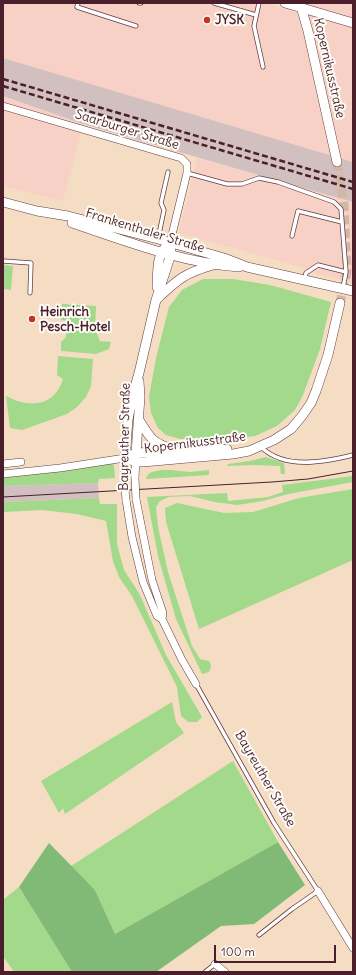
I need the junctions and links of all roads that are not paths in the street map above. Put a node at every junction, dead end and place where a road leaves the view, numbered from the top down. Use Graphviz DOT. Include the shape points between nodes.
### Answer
graph roads {
  1 [pos="78,3"];
  2 [pos="214,3"];
  3 [pos="259,3"];
  4 [pos="285,3"];
  5 [pos="300,5"];
  6 [pos="256,15"];
  7 [pos="353,23"];
  8 [pos="136,26"];
  9 [pos="263,67"];
  10 [pos="3,106"];
  11 [pos="337,162"];
  12 [pos="168,172"];
  13 [pos="187,173"];
  14 [pos="3,202"];
  15 [pos="37,211"];
  16 [pos="342,222"];
  17 [pos="292,236"];
  18 [pos="158,239"];
  19 [pos="170,242"];
  20 [pos="166,253"];
  21 [pos="3,261"];
  22 [pos="214,265"];
  23 [pos="247,267"];
  24 [pos="346,272"];
  25 [pos="304,280"];
  26 [pos="343,289"];
  27 [pos="353,291"];
  28 [pos="30,293"];
  29 [pos="156,300"];
  30 [pos="340,303"];
  31 [pos="139,373"];
  32 [pos="138,420"];
  33 [pos="260,446"];
  34 [pos="177,452"];
  35 [pos="353,455"];
  36 [pos="125,458"];
  37 [pos="136,458"];
  38 [pos="21,462"];
  39 [pos="3,464"];
  40 [pos="3,474"];
  41 [pos="162,619"];
  42 [pos="196,684"];
  43 [pos="318,891"];
  44 [pos="259,935"];
  45 [pos="353,948"];
  46 [pos="215,964"];
  47 [pos="205,972"];
  48 [pos="225,972"];
  1 -- 8 [label="lane" via="77,7"];
  2 -- 6 [label="lane"];
  3 -- 6 [label="lane"];
  4 -- 5 [label="street"];
  5 -- 7 [label="street"];
  5 -- 11 [label="street, Kopernikusstraße"];
  6 -- 9 [label="lane" via="254,26"];
  10 -- 13 [label="street, Saarburger Straße" via="181,158 187,164"];
  12 -- 18 [label="lane" via="161,203 164,210"];
  13 -- 16 [label="lane" via="227,184 242,184 259,178 278,182 334,202 341,209"];
  13 -- 19 [label="street"];
  14 -- 15 [label="street, Frankenthaler Straße"];
  15 -- 18 [label="street, Frankenthaler Straße" via="68,216"];
  15 -- 20 [label="street, Frankenthaler Straße"];
  16 -- 17 [label="lane" via="298,211"];
  16 -- 24 [label="lane"];
  18 -- 19 [label="street, Frankenthaler Straße"];
  19 -- 20 [label="street, Bayreuther Straße"];
  19 -- 23 [label="street, Frankenthaler Straße"];
  20 -- 22 [label="street, Frankenthaler Straße"];
  20 -- 29 [label="street, Bayreuther Straße"];
  21 -- 28 [label="lane" via="32,263"];
  22 -- 23 [label="street, Frankenthaler Straße"];
  22 -- 29 [label="street" via="177,280"];
  23 -- 25 [label="street, Frankenthaler Straße"];
  24 -- 25 [label="lane" via="318,265 306,272"];
  24 -- 26 [label="lane"];
  25 -- 26 [label="street, Frankenthaler Straße"];
  26 -- 27 [label="street, Frankenthaler Straße"];
  29 -- 31 [label="street, Bayreuther Straße"];
  30 -- 33 [label="street, Kopernikusstraße" via="328,355 311,403 291,429"];
  31 -- 32 [label="street, Bayreuther Straße"];
  31 -- 36 [label="street, Bayreuther Straße" via="128,420"];
  32 -- 34 [label="street" via="150,438 159,445"];
  32 -- 37 [label="street, Bayreuther Straße"];
  33 -- 34 [label="street, Kopernikusstraße"];
  33 -- 35 [label="lane" via="266,452 283,460 296,462"];
  33 -- 37 [label="street, Kopernikusstraße" via="233,454"];
  34 -- 37 [label="street, Kopernikusstraße"];
  36 -- 37 [label="street, Kopernikusstraße"];
  36 -- 40 [label="street"];
  36 -- 41 [label="street, Bayreuther Straße, bridge" via="124,478 132,537 144,582 157,616"];
  37 -- 41 [label="street, Bayreuther Straße, bridge" via="136,499 149,565 163,613"];
  38 -- 39 [label="street"];
  41 -- 42 [label="street, Bayreuther Straße"];
  42 -- 43 [label="lane, Bayreuther Straße" via="274,823"];
  43 -- 44 [label="lane"];
  43 -- 45 [label="street, Bayreuther Straße"];
  46 -- 47 [label="lane"];
  46 -- 48 [label="street"];
}
